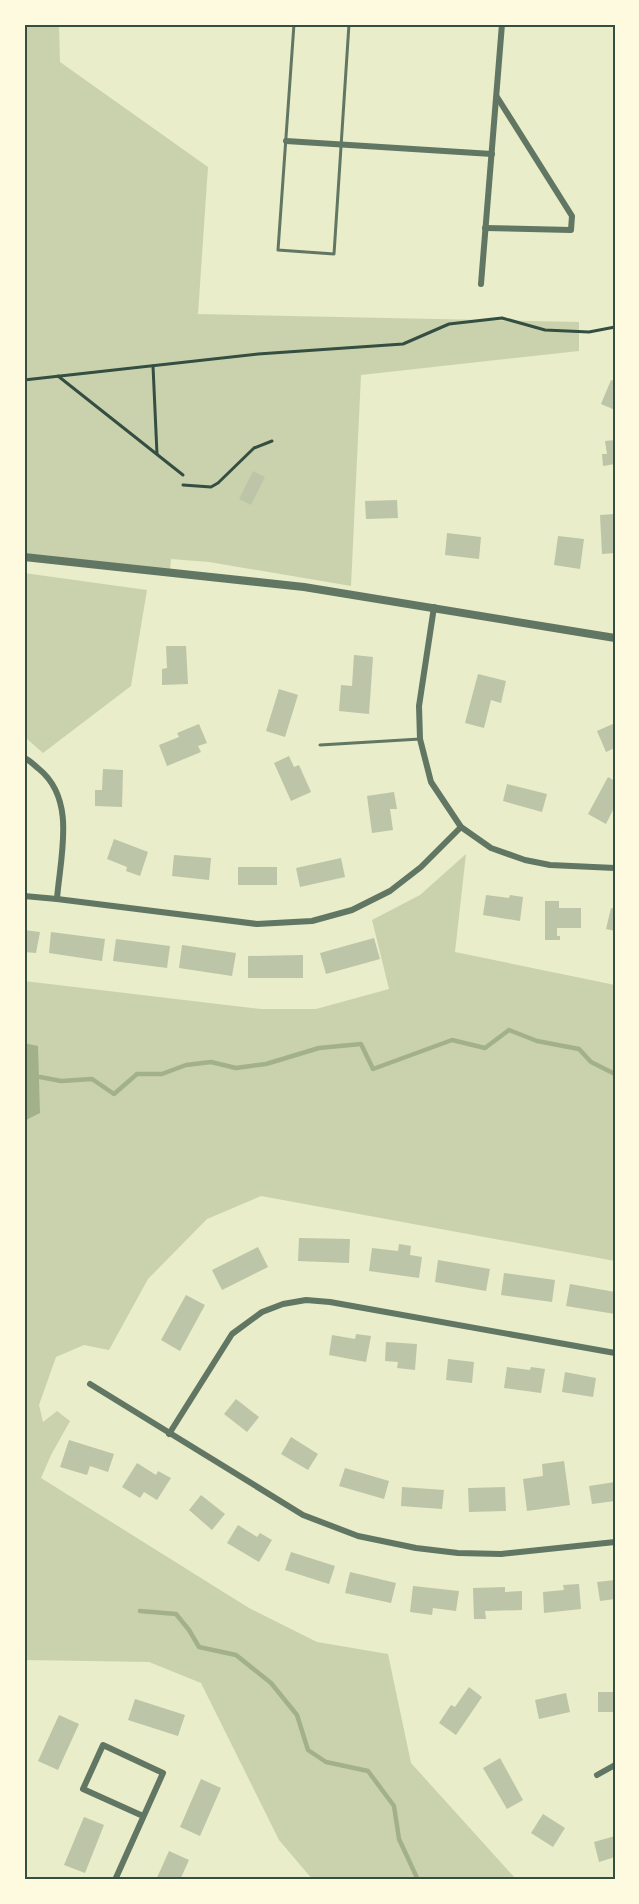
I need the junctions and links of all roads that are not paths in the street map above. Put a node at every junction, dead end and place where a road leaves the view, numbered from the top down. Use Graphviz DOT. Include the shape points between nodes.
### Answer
graph roads {
  1 [pos="294,24"];
  2 [pos="349,24"];
  3 [pos="502,24"];
  4 [pos="496,97"];
  5 [pos="286,141"];
  6 [pos="342,144"];
  7 [pos="492,154"];
  8 [pos="485,228"];
  9 [pos="481,284"];
  10 [pos="24,557"];
  11 [pos="434,607"];
  12 [pos="615,638"];
  13 [pos="420,739"];
  14 [pos="320,745"];
  15 [pos="24,758"];
  16 [pos="461,827"];
  17 [pos="615,868"];
  18 [pos="24,896"];
  19 [pos="57,899"];
  20 [pos="615,1353"];
  21 [pos="90,1384"];
  22 [pos="169,1434"];
  23 [pos="615,1542"];
  24 [pos="615,1765"];
  25 [pos="597,1775"];
  26 [pos="143,1816"];
  27 [pos="115,1880"];
  1 -- 5 [label="lane"];
  2 -- 6 [label="lane"];
  3 -- 4 [label="street"];
  4 -- 7 [label="street"];
  4 -- 8 [label="street" via="572,216 571,230"];
  5 -- 6 [label="street"];
  5 -- 6 [label="lane" via="278,250 323,254 334,254"];
  6 -- 7 [label="street"];
  7 -- 8 [label="street"];
  8 -- 9 [label="street"];
  10 -- 11 [label="street" via="304,587"];
  11 -- 12 [label="street"];
  11 -- 13 [label="street" via="420,706"];
  13 -- 14 [label="lane"];
  13 -- 16 [label="street" via="431,782"];
  15 -- 19 [label="street" via="48,776 57,790 64,818"];
  16 -- 17 [label="street" via="491,848 525,860"];
  16 -- 19 [label="street" via="390,891 352,910 312,921 257,924"];
  18 -- 19 [label="street"];
  20 -- 22 [label="street" via="330,1302 306,1300 283,1304 262,1312 232,1334"];
  21 -- 22 [label="street"];
  22 -- 23 [label="street" via="303,1515 358,1536 458,1553 501,1554"];
  24 -- 25 [label="street"];
  26 -- 26 [label="street" via="164,1773 103,1745 83,1789"];
  26 -- 27 [label="street"];
}
